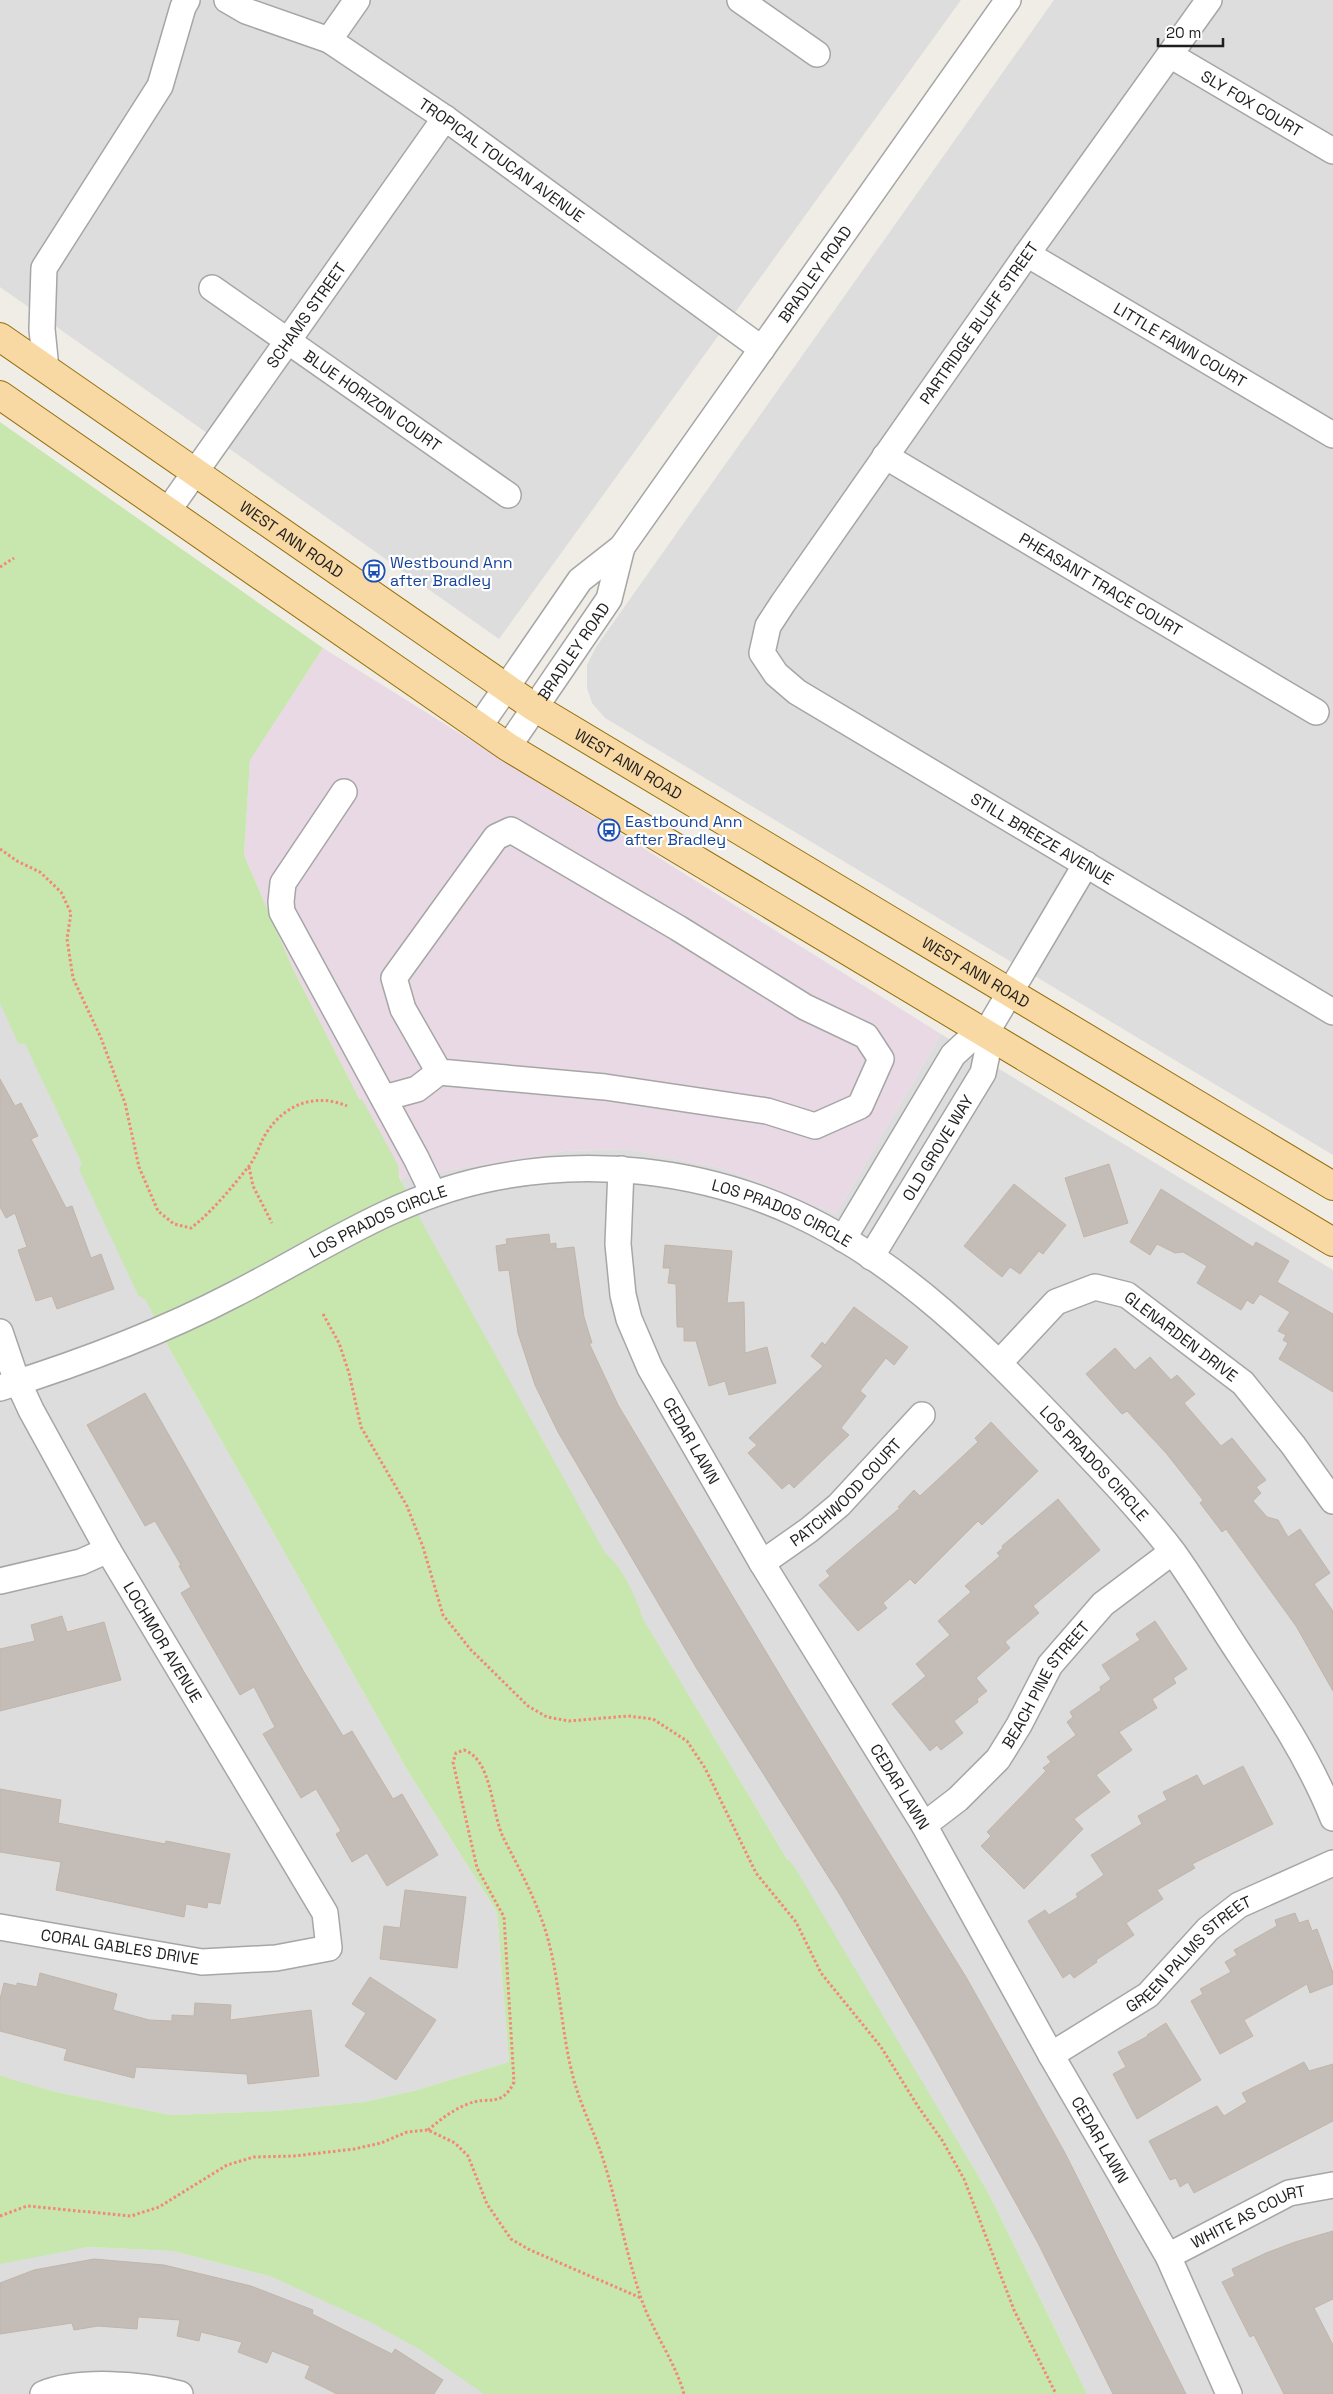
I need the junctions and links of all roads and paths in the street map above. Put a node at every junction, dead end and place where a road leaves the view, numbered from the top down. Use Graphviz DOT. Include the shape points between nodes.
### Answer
graph roads {
  1 [pos="187,0"];
  2 [pos="227,0"];
  3 [pos="357,0"];
  4 [pos="740,0"];
  5 [pos="1008,0"];
  6 [pos="1209,0"];
  7 [pos="329,40"];
  8 [pos="816,54"];
  9 [pos="1170,55"];
  10 [pos="445,118"];
  11 [pos="1333,151"];
  12 [pos="1027,254"];
  13 [pos="212,288"];
  14 [pos="0,337"];
  15 [pos="287,341"];
  16 [pos="762,348"];
  17 [pos="46,369"];
  18 [pos="0,395"];
  19 [pos="1333,435"];
  20 [pos="885,456"];
  21 [pos="194,473"];
  22 [pos="508,495"];
  23 [pos="167,512"];
  24 [pos="622,547"];
  25 [pos="14,558"];
  26 [pos="0,567"];
  27 [pos="762,653"];
  28 [pos="505,688"];
  29 [pos="534,707"];
  30 [pos="1316,712"];
  31 [pos="479,727"];
  32 [pos="508,747"];
  33 [pos="344,792"];
  34 [pos="0,849"];
  35 [pos="1086,864"];
  36 [pos="1010,992"];
  37 [pos="1333,1012"];
  38 [pos="986,1033"];
  39 [pos="439,1072"];
  40 [pos="384,1098"];
  41 [pos="348,1106"];
  42 [pos="249,1166"];
  43 [pos="621,1169"];
  44 [pos="1333,1186"];
  45 [pos="433,1193"];
  46 [pos="272,1223"];
  47 [pos="843,1239"];
  48 [pos="1333,1242"];
  49 [pos="871,1257"];
  50 [pos="323,1314"];
  51 [pos="0,1332"];
  52 [pos="1000,1362"];
  53 [pos="9,1386"];
  54 [pos="922,1415"];
  55 [pos="1333,1501"];
  56 [pos="108,1550"];
  57 [pos="1172,1552"];
  58 [pos="762,1563"];
  59 [pos="0,1580"];
  60 [pos="1333,1818"];
  61 [pos="924,1825"];
  62 [pos="1333,1863"];
  63 [pos="0,1927"];
  64 [pos="329,1948"];
  65 [pos="1052,2055"];
  66 [pos="428,2130"];
  67 [pos="1333,2185"];
  68 [pos="0,2216"];
  69 [pos="1168,2256"];
  70 [pos="641,2298"];
  71 [pos="170,2391"];
  72 [pos="43,2394"];
  73 [pos="684,2394"];
  74 [pos="1056,2394"];
  75 [pos="1230,2394"];
  1 -- 17 [label="street" via="160,86 44,268 42,328"];
  2 -- 7 [label="street, TROPICAL TOUCAN AVENUE" via="246,11"];
  3 -- 7 [label="street"];
  4 -- 8 [label="street"];
  5 -- 16 [label="street, BRADLEY ROAD"];
  6 -- 9 [label="street, PARTRIDGE BLUFF STREET"];
  7 -- 10 [label="street, TROPICAL TOUCAN AVENUE"];
  9 -- 11 [label="street, SLY FOX COURT"];
  9 -- 12 [label="street, PARTRIDGE BLUFF STREET"];
  10 -- 15 [label="street, SCHAMS STREET"];
  10 -- 16 [label="street, TROPICAL TOUCAN AVENUE"];
  12 -- 19 [label="street, LITTLE FAWN COURT"];
  12 -- 20 [label="street, PARTRIDGE BLUFF STREET"];
  13 -- 15 [label="street, BLUE HORIZON COURT"];
  14 -- 17 [label="main road, WEST ANN ROAD"];
  15 -- 21 [label="street, SCHAMS STREET"];
  15 -- 22 [label="street, BLUE HORIZON COURT"];
  16 -- 24 [label="street, BRADLEY ROAD"];
  17 -- 21 [label="main road, WEST ANN ROAD"];
  18 -- 23 [label="main road"];
  20 -- 27 [label="street, PARTRIDGE BLUFF STREET" via="768,626"];
  20 -- 30 [label="street, PHEASANT TRACE COURT"];
  21 -- 23 [label="street, SCHAMS STREET"];
  21 -- 28 [label="main road, WEST ANN ROAD"];
  23 -- 31 [label="main road"];
  24 -- 28 [label="street, BRADLEY ROAD" via="580,580"];
  24 -- 29 [label="street, BRADLEY ROAD" via="609,599"];
  25 -- 26 [label="path"];
  27 -- 35 [label="street, STILL BREEZE AVENUE" via="776,674 797,692"];
  28 -- 29 [label="main road, WEST ANN ROAD"];
  28 -- 31 [label="street, BRADLEY ROAD"];
  29 -- 32 [label="street, BRADLEY ROAD"];
  29 -- 36 [label="main road, WEST ANN ROAD"];
  31 -- 32 [label="main road"];
  32 -- 38 [label="main road"];
  33 -- 40 [label="street" via="283,883 280,902 286,921"];
  34 -- 42 [label="path" via="40,872 61,892 71,913 67,939 73,978 101,1038 124,1103 139,1166 158,1211 174,1224 191,1228 207,1215"];
  35 -- 36 [label="street"];
  35 -- 37 [label="street, STILL BREEZE AVENUE"];
  36 -- 38 [label="street"];
  36 -- 44 [label="main road, WEST ANN ROAD"];
  38 -- 47 [label="street" via="967,1042 953,1054"];
  38 -- 48 [label="main road"];
  38 -- 49 [label="street, OLD GROVE WAY" via="987,1054 983,1073"];
  39 -- 39 [label="street" via="605,1088 767,1111 815,1126 860,1106 881,1059 866,1036 805,1007 511,830 496,837 394,978 403,1009"];
  39 -- 40 [label="street" via="417,1089"];
  40 -- 45 [label="street"];
  41 -- 42 [label="path" via="325,1099 304,1102 295,1107 267,1132"];
  42 -- 46 [label="path" via="253,1186"];
  43 -- 45 [label="street, LOS PRADOS CIRCLE" via="534,1171"];
  43 -- 47 [label="street, LOS PRADOS CIRCLE" via="695,1180 746,1194 795,1213"];
  43 -- 58 [label="street, CEDAR LAWN" via="620,1268 629,1319 650,1368"];
  45 -- 53 [label="street, LOS PRADOS CIRCLE" via="362,1223 274,1274 192,1315 118,1348"];
  47 -- 49 [label="street, LOS PRADOS CIRCLE"];
  49 -- 52 [label="street, LOS PRADOS CIRCLE" via="933,1304"];
  50 -- 74 [label="path" via="339,1343 361,1427 407,1506 443,1615 471,1650 528,1706 547,1717 570,1721 628,1716 653,1719 687,1741 705,1768 756,1873 796,1922 821,1973 881,2047 942,2140 964,2179 1014,2310"];
  51 -- 53 [label="street, LOCHMOR AVENUE"];
  52 -- 55 [label="street, GLENARDEN DRIVE" via="1056,1302 1095,1287 1127,1295 1243,1383"];
  52 -- 57 [label="street, LOS PRADOS CIRCLE" via="1100,1468"];
  53 -- 56 [label="street, LOCHMOR AVENUE"];
  54 -- 58 [label="street, PATCHWOOD COURT" via="840,1505"];
  56 -- 59 [label="street" via="81,1562"];
  56 -- 64 [label="street, LOCHMOR AVENUE" via="326,1914"];
  57 -- 60 [label="street, LOS PRADOS CIRCLE" via="1280,1714"];
  57 -- 61 [label="street, BEACH PINE STREET" via="1103,1604 1050,1665 998,1758 965,1793"];
  58 -- 61 [label="street, CEDAR LAWN"];
  61 -- 65 [label="street, CEDAR LAWN"];
  62 -- 65 [label="street, GREEN PALMS STREET" via="1239,1905 1208,1929 1148,1995"];
  63 -- 64 [label="street, CORAL GABLES DRIVE" via="202,1962 276,1958"];
  65 -- 69 [label="street, CEDAR LAWN"];
  66 -- 68 [label="path" via="407,2132 381,2143 354,2149 245,2160 227,2165 159,2207 131,2216 27,2206"];
  66 -- 70 [label="path" via="455,2143 468,2156 487,2204 512,2239 530,2250"];
  66 -- 70 [label="path" via="470,2102 499,2100 509,2092 514,2082 504,1917 477,1868 453,1762 456,1753 464,1750 474,1753 483,1766 502,1836 542,1919 573,2077 606,2169"];
  67 -- 69 [label="street, WHITE AS COURT" via="1289,2193"];
  69 -- 75 [label="street, CEDAR LAWN"];
  70 -- 73 [label="path"];
  71 -- 72 [label="street" via="104,2384"];
}
